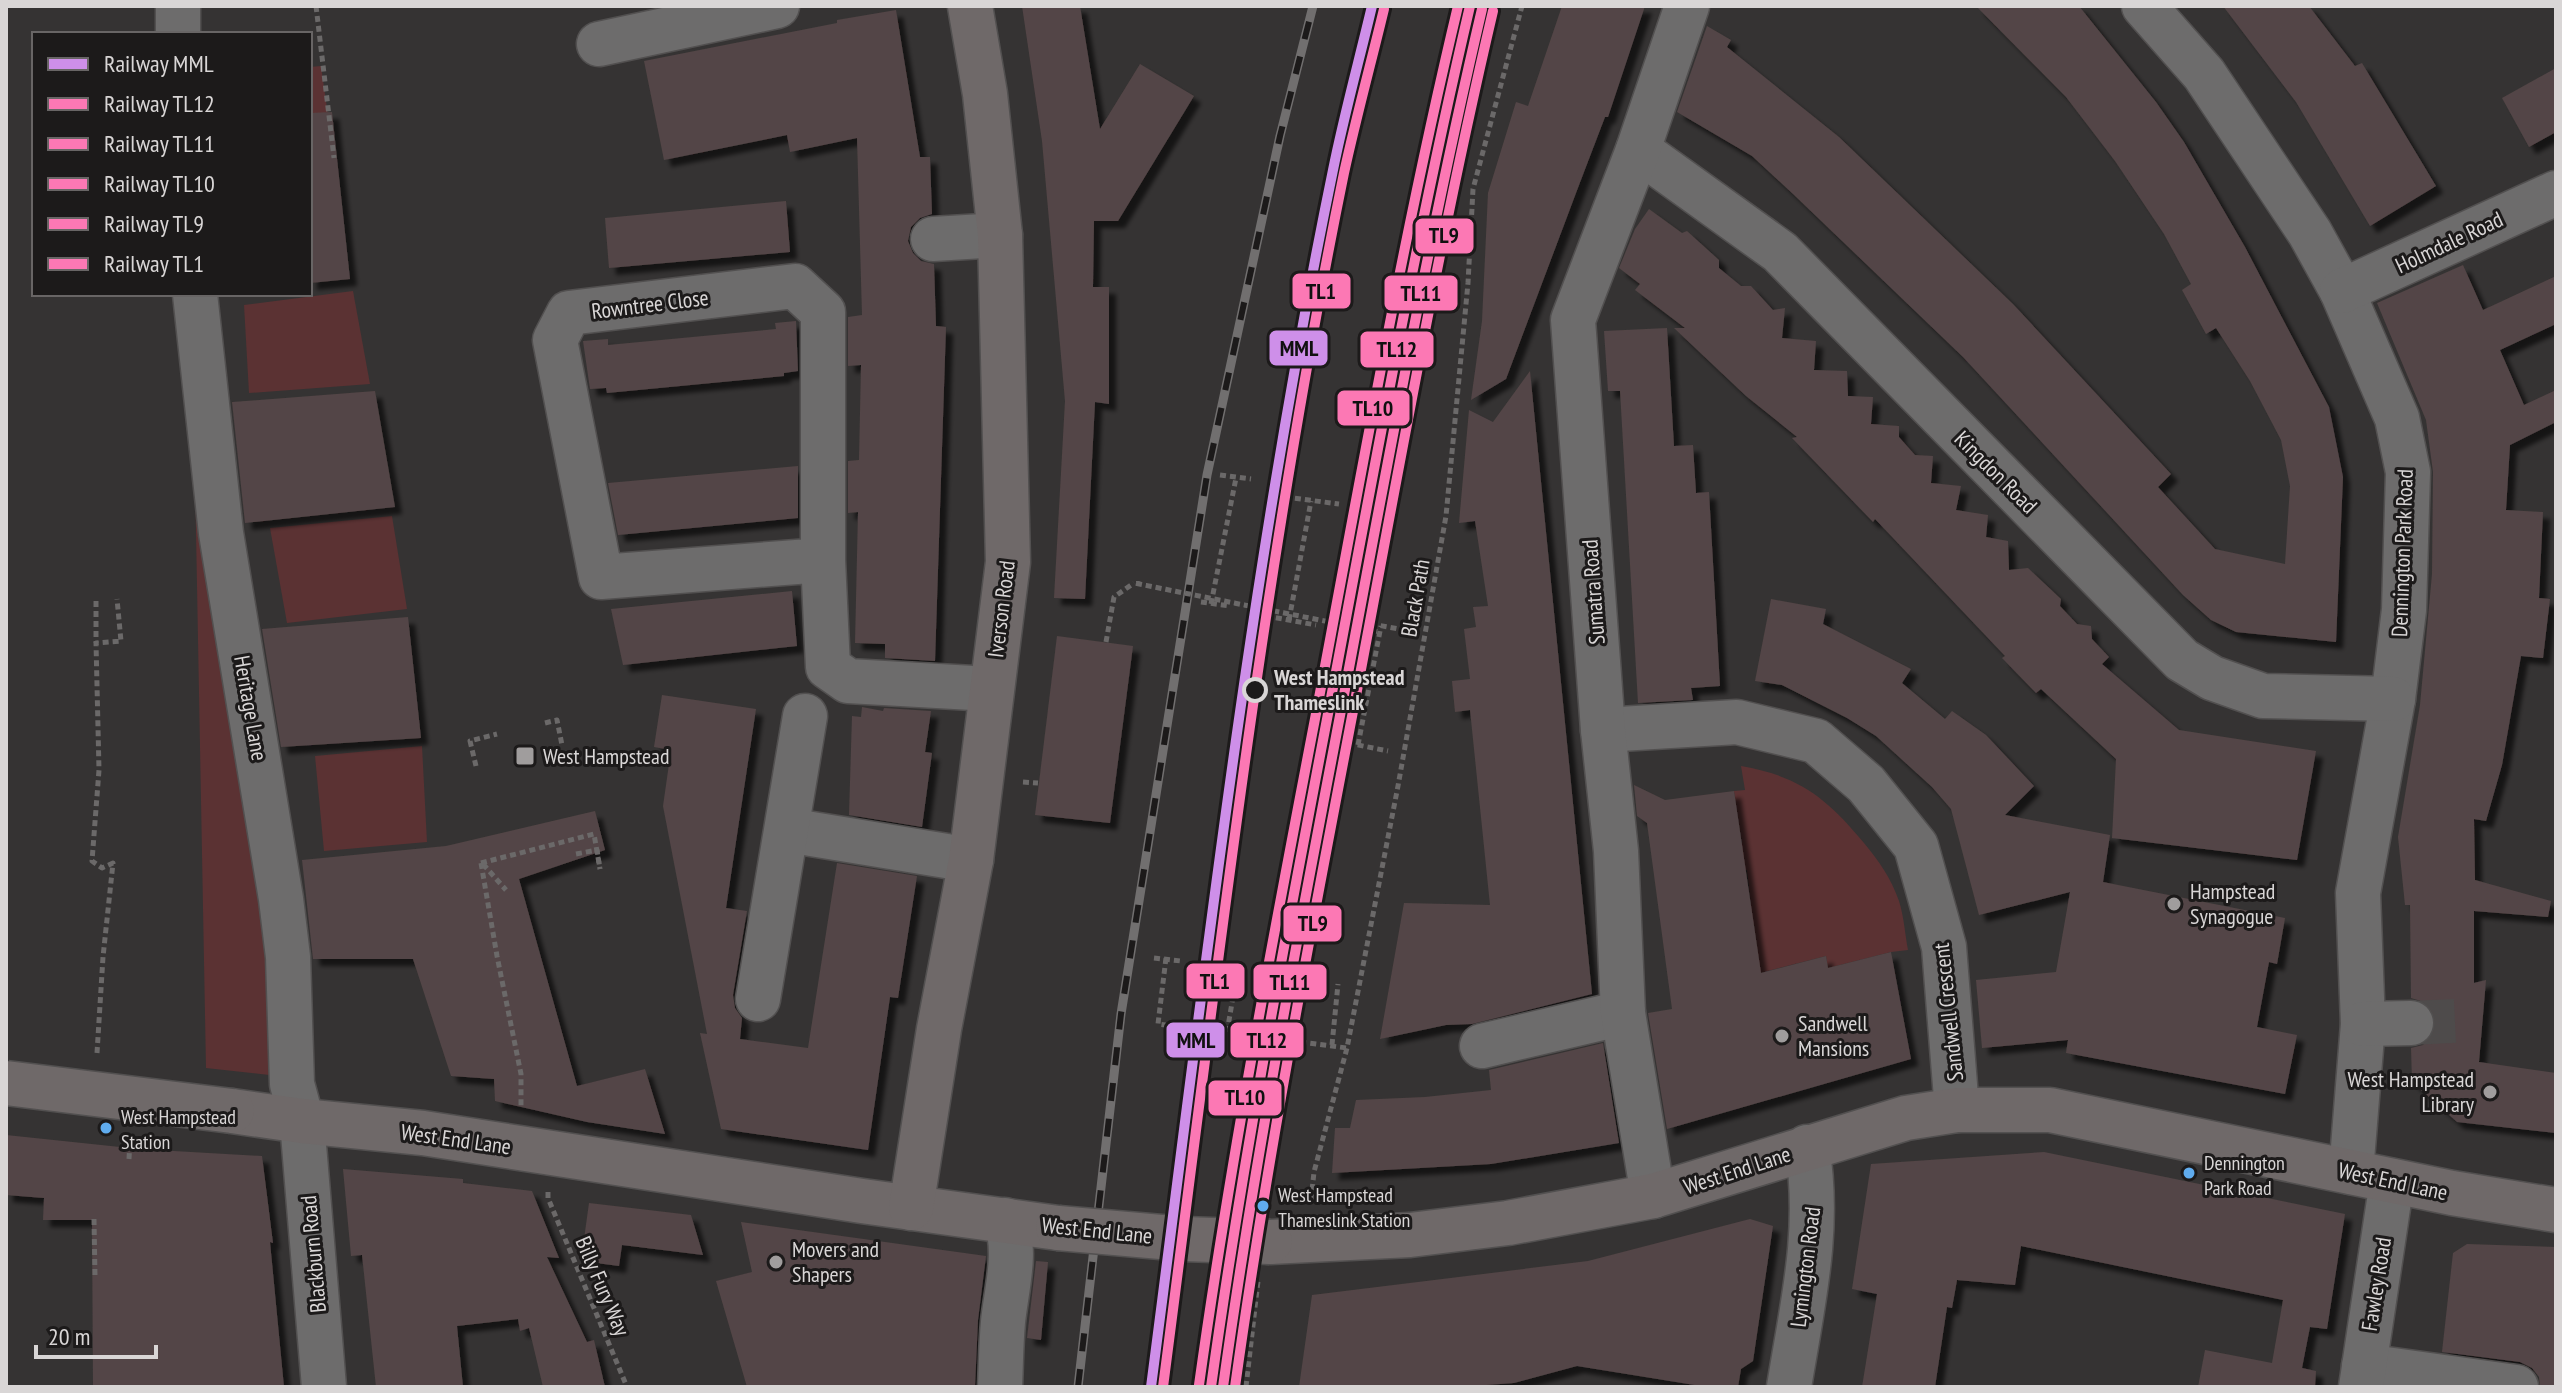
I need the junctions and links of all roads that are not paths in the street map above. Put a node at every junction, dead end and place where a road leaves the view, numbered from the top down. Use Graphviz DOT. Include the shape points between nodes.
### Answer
graph roads {
  1 [pos="178,6"];
  2 [pos="777,6"];
  3 [pos="970,6"];
  4 [pos="1687,6"];
  5 [pos="2144,6"];
  6 [pos="178,32"];
  7 [pos="599,44"];
  8 [pos="1638,150"];
  9 [pos="2556,193"];
  10 [pos="1000,235"];
  11 [pos="933,239"];
  12 [pos="2342,291"];
  13 [pos="195,296"];
  14 [pos="823,560"];
  15 [pos="991,689"];
  16 [pos="2393,699"];
  17 [pos="805,716"];
  18 [pos="1603,730"];
  19 [pos="787,830"];
  20 [pos="971,860"];
  21 [pos="758,999"];
  22 [pos="1623,1013"];
  23 [pos="2411,1023"];
  24 [pos="2363,1024"];
  25 [pos="1482,1046"];
  26 [pos="6,1083"];
  27 [pos="1957,1110"];
  28 [pos="302,1121"];
  29 [pos="1807,1147"];
  30 [pos="2371,1176"];
  31 [pos="1653,1196"];
  32 [pos="911,1208"];
  33 [pos="2556,1210"];
  34 [pos="1005,1220"];
  35 [pos="2362,1376"];
  36 [pos="324,1387"];
  37 [pos="1000,1387"];
  38 [pos="1789,1387"];
  39 [pos="2516,1387"];
  1 -- 6 [label="street"];
  2 -- 7 [label="street"];
  3 -- 10 [label="main road, Iverson Road"];
  4 -- 8 [label="street, Sumatra Road"];
  5 -- 12 [label="street, Dennington Park Road" via="2204,74 2310,233"];
  8 -- 16 [label="street, Kingdon Road" via="1780,252 2182,660 2212,678 2263,696"];
  8 -- 18 [label="street, Sumatra Road" via="1573,320"];
  9 -- 12 [label="street, Holmdale Road"];
  10 -- 11 [label="street"];
  10 -- 15 [label="main road, Iverson Road" via="1008,562"];
  12 -- 16 [label="street, Dennington Park Road" via="2397,418 2408,472 2404,610"];
  13 -- 28 [label="street, Heritage Lane" via="221,533 281,899 292,1084"];
  14 -- 14 [label="street, Rowntree Close" via="823,312 795,286 569,313 555,340 601,577"];
  14 -- 15 [label="street, Rowntree Close" via="828,667 848,681"];
  15 -- 20 [label="main road, Iverson Road"];
  16 -- 24 [label="street, Dennington Park Road" via="2358,893"];
  17 -- 19 [label="street"];
  18 -- 22 [label="street, Sumatra Road" via="1616,851"];
  18 -- 27 [label="street, Sandwell Crescent" via="1737,722 1816,741 1866,784 1916,846 1944,947"];
  19 -- 20 [label="street"];
  19 -- 21 [label="street"];
  20 -- 32 [label="main road, Iverson Road"];
  22 -- 25 [label="street"];
  22 -- 31 [label="street, Sumatra Road"];
  23 -- 24 [label="street"];
  24 -- 30 [label="street, Dennington Park Road"];
  26 -- 28 [label="main road, West End Lane, bridge"];
  27 -- 29 [label="main road, West End Lane" via="1906,1118"];
  27 -- 30 [label="main road, West End Lane" via="2050,1110"];
  28 -- 32 [label="main road, West End Lane" via="423,1133"];
  28 -- 36 [label="street, Blackburn Road"];
  29 -- 31 [label="main road, West End Lane"];
  29 -- 38 [label="street, Lymington Road" via="1814,1203 1811,1250"];
  30 -- 33 [label="main road, West End Lane"];
  30 -- 35 [label="street, Fawley Road"];
  31 -- 34 [label="main road, West End Lane, bridge" via="1508,1223 1289,1241 1184,1239"];
  32 -- 34 [label="main road, West End Lane"];
  34 -- 37 [label="street" via="1010,1255"];
  35 -- 39 [label="street"];
}
